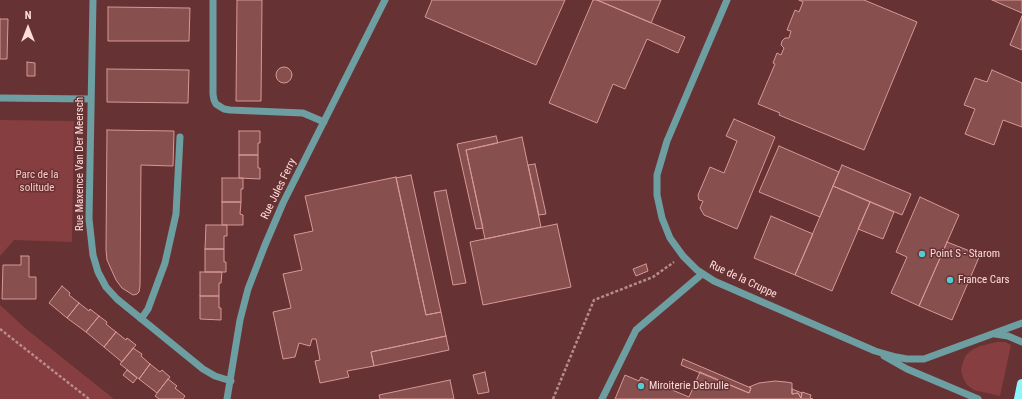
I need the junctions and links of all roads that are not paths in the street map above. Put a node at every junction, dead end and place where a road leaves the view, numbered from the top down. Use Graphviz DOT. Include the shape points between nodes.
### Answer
graph roads {
  1 [pos="93,0"];
  2 [pos="213,0"];
  3 [pos="385,0"];
  4 [pos="727,0"];
  5 [pos="0,98"];
  6 [pos="91,99"];
  7 [pos="324,122"];
  8 [pos="180,137"];
  9 [pos="702,274"];
  10 [pos="141,319"];
  11 [pos="1022,323"];
  12 [pos="985,336"];
  13 [pos="1022,342"];
  14 [pos="875,351"];
  15 [pos="230,380"];
  16 [pos="1022,384"];
  17 [pos="228,399"];
  18 [pos="602,399"];
  19 [pos="978,399"];
  20 [pos="1019,399"];
  1 -- 6 [label="street, Rue Maxence Van Der Meersch"];
  2 -- 7 [label="street" via="213,94 216,104 230,110 302,113"];
  3 -- 7 [label="street, Rue Jules Ferry"];
  4 -- 9 [label="street, Rue de la Cruppe" via="667,141 657,176 657,195 670,238 682,256"];
  5 -- 6 [label="street"];
  6 -- 10 [label="street, Rue Maxence Van Der Meersch" via="89,219 95,264 101,280 111,294"];
  7 -- 15 [label="street, Rue Jules Ferry" via="271,230 253,276 240,320"];
  8 -- 10 [label="street" via="176,214 165,263 148,309"];
  9 -- 14 [label="street, Rue de la Cruppe"];
  9 -- 18 [label="street" via="636,330"];
  10 -- 15 [label="street, Rue Maxence Van Der Meersch" via="203,369"];
  11 -- 12 [label="street, Rue de la Cruppe"];
  12 -- 13 [label="street, Rue de la Cruppe" via="1002,334"];
  12 -- 14 [label="street, Rue de la Cruppe" via="924,359 906,359"];
  14 -- 19 [label="street, Rue de la Cruppe" via="907,369"];
  15 -- 17 [label="street, Rue Jules Ferry"];
  16 -- 20 [label="main road"];
}
